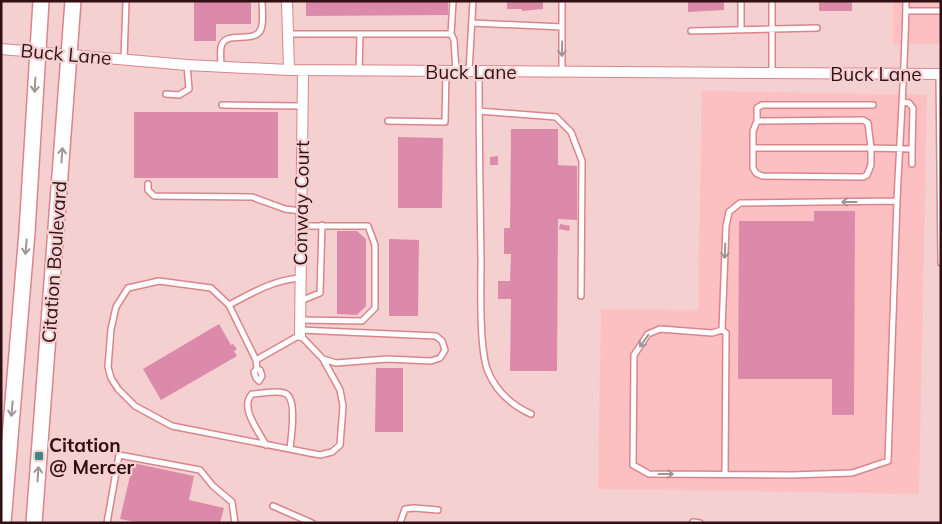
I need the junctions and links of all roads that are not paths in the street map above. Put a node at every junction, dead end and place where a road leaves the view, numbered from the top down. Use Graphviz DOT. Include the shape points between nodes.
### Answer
graph roads {
  1 [pos="41,1"];
  2 [pos="74,1"];
  3 [pos="126,1"];
  4 [pos="262,1"];
  5 [pos="287,1"];
  6 [pos="452,1"];
  7 [pos="473,1"];
  8 [pos="562,1"];
  9 [pos="741,1"];
  10 [pos="772,1"];
  11 [pos="906,1"];
  12 [pos="906,11"];
  13 [pos="941,11"];
  14 [pos="472,23"];
  15 [pos="562,27"];
  16 [pos="817,28"];
  17 [pos="772,29"];
  18 [pos="741,30"];
  19 [pos="691,31"];
  20 [pos="288,34"];
  21 [pos="360,34"];
  22 [pos="451,34"];
  23 [pos="1,49"];
  24 [pos="37,51"];
  25 [pos="70,56"];
  26 [pos="124,60"];
  27 [pos="187,65"];
  28 [pos="221,67"];
  29 [pos="289,70"];
  30 [pos="303,71"];
  31 [pos="359,71"];
  32 [pos="451,71"];
  33 [pos="474,72"];
  34 [pos="562,72"];
  35 [pos="772,73"];
  36 [pos="905,74"];
  37 [pos="940,74"];
  38 [pos="166,94"];
  39 [pos="903,102"];
  40 [pos="222,104"];
  41 [pos="873,105"];
  42 [pos="302,106"];
  43 [pos="479,111"];
  44 [pos="388,121"];
  45 [pos="756,121"];
  46 [pos="753,148"];
  47 [pos="871,148"];
  48 [pos="900,148"];
  49 [pos="912,149"];
  50 [pos="912,164"];
  51 [pos="148,184"];
  52 [pos="897,201"];
  53 [pos="301,211"];
  54 [pos="322,225"];
  55 [pos="301,226"];
  56 [pos="941,263"];
  57 [pos="300,278"];
  58 [pos="581,296"];
  59 [pos="300,301"];
  60 [pos="229,306"];
  61 [pos="300,329"];
  62 [pos="722,330"];
  63 [pos="323,359"];
  64 [pos="256,360"];
  65 [pos="262,394"];
  66 [pos="530,414"];
  67 [pos="266,445"];
  68 [pos="290,449"];
  69 [pos="725,474"];
  70 [pos="273,506"];
  71 [pos="438,510"];
  72 [pos="693,522"];
  73 [pos="3,523"];
  74 [pos="34,523"];
  75 [pos="107,523"];
  76 [pos="235,523"];
  77 [pos="312,523"];
  78 [pos="400,523"];
  79 [pos="700,523"];
  1 -- 24 [label="main road, Citation Boulevard"];
  2 -- 25 [label="main road, Citation Boulevard"];
  3 -- 26 [label="lane"];
  4 -- 28 [label="lane" via="260,32 223,42"];
  5 -- 20 [label="street"];
  6 -- 22 [label="lane"];
  7 -- 14 [label="lane"];
  8 -- 15 [label="lane"];
  9 -- 18 [label="lane"];
  10 -- 17 [label="lane"];
  11 -- 12 [label="lane"];
  12 -- 13 [label="lane"];
  12 -- 36 [label="lane"];
  14 -- 15 [label="lane"];
  14 -- 33 [label="lane"];
  15 -- 34 [label="lane, one-way"];
  16 -- 17 [label="lane"];
  17 -- 18 [label="lane"];
  17 -- 35 [label="lane"];
  18 -- 19 [label="lane"];
  20 -- 21 [label="lane"];
  20 -- 29 [label="street"];
  21 -- 22 [label="lane"];
  21 -- 31 [label="lane"];
  22 -- 32 [label="lane" via="454,40"];
  23 -- 24 [label="street, Buck Lane"];
  24 -- 25 [label="street, Buck Lane"];
  24 -- 73 [label="main road, Citation Boulevard, one-way" via="27,232"];
  25 -- 26 [label="street, Buck Lane"];
  74 -- 25 [label="main road, Citation Boulevard, one-way"];
  26 -- 27 [label="street, Buck Lane"];
  27 -- 28 [label="street, Buck Lane"];
  27 -- 38 [label="lane" via="188,89 180,95"];
  28 -- 29 [label="street, Buck Lane"];
  29 -- 30 [label="street, Buck Lane"];
  30 -- 31 [label="street, Buck Lane"];
  30 -- 42 [label="street, Conway Court"];
  31 -- 32 [label="street, Buck Lane"];
  32 -- 33 [label="street, Buck Lane"];
  32 -- 44 [label="lane" via="445,122"];
  33 -- 34 [label="street, Buck Lane"];
  33 -- 43 [label="lane"];
  34 -- 35 [label="street, Buck Lane"];
  35 -- 36 [label="street, Buck Lane"];
  36 -- 37 [label="street, Buck Lane"];
  36 -- 39 [label="lane"];
  37 -- 56 [label="lane"];
  39 -- 48 [label="lane"];
  39 -- 49 [label="lane" via="909,102 913,108"];
  40 -- 42 [label="lane"];
  41 -- 45 [label="lane" via="762,105 757,108"];
  42 -- 53 [label="street, Conway Court"];
  43 -- 58 [label="lane" via="556,117 571,132 582,160"];
  43 -- 66 [label="lane" via="484,359 502,394 514,407"];
  45 -- 46 [label="lane"];
  45 -- 47 [label="lane" via="863,120 868,123"];
  46 -- 47 [label="lane"];
  46 -- 47 [label="lane" via="753,168 762,176 863,177 870,166"];
  47 -- 48 [label="lane"];
  48 -- 49 [label="lane"];
  48 -- 52 [label="lane"];
  49 -- 50 [label="lane"];
  51 -- 53 [label="lane" via="148,190 154,196 252,197"];
  52 -- 62 [label="lane, one-way" via="740,203 729,212 726,226"];
  52 -- 69 [label="lane" via="888,462 852,473"];
  53 -- 55 [label="street, Conway Court"];
  54 -- 55 [label="lane"];
  54 -- 59 [label="lane" via="320,293"];
  54 -- 61 [label="lane" via="368,226 375,245 375,308 362,321"];
  55 -- 57 [label="street, Conway Court"];
  57 -- 59 [label="street, Conway Court"];
  57 -- 60 [label="lane" via="267,284"];
  59 -- 61 [label="street, Conway Court"];
  60 -- 64 [label="lane"];
  60 -- 67 [label="lane" via="211,288 159,280 128,288 116,307 108,367 110,378 136,406 172,426"];
  61 -- 63 [label="lane"];
  61 -- 63 [label="lane" via="436,336 445,350 440,358 430,360 336,362"];
  61 -- 64 [label="lane"];
  62 -- 69 [label="lane" via="726,333"];
  62 -- 69 [label="lane, one-way" via="712,333 660,329 648,334 634,355 633,465 649,474"];
  63 -- 68 [label="lane" via="340,390 343,406 340,444 332,452 320,455"];
  64 -- 65 [label="lane" via="254,372 260,380"];
  65 -- 67 [label="lane" via="252,394 246,403"];
  65 -- 68 [label="lane" via="283,392 290,398"];
  67 -- 68 [label="lane"];
  70 -- 77 [label="lane"];
  71 -- 78 [label="lane" via="405,509"];
  72 -- 79 [label="lane"];
  75 -- 76 [label="lane" via="119,455 200,470 212,486 232,502"];
}
